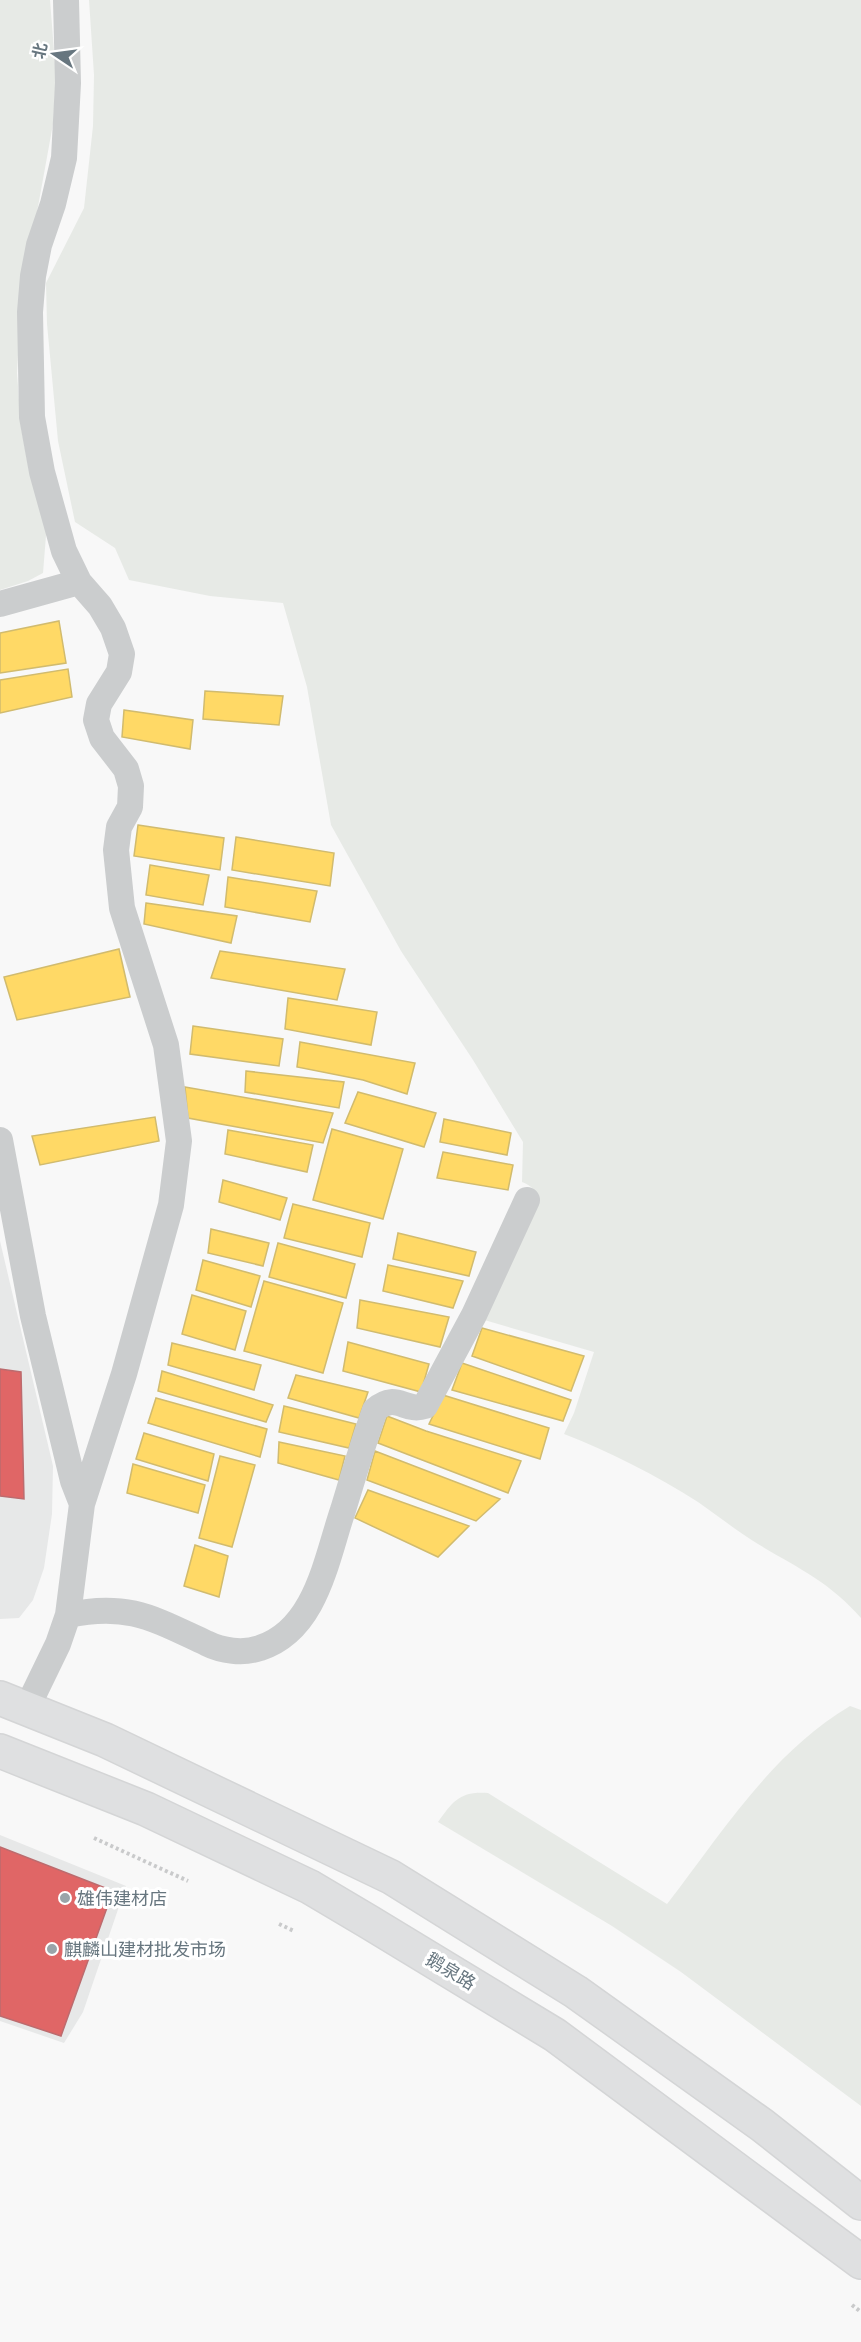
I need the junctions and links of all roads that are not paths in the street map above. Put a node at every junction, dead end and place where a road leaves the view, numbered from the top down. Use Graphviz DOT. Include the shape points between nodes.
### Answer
graph roads {
  1 [pos="66,0"];
  2 [pos="79,582"];
  3 [pos="0,604"];
  4 [pos="0,1140"];
  5 [pos="527,1200"];
  6 [pos="82,1504"];
  7 [pos="68,1615"];
  8 [pos="13,1703"];
  9 [pos="0,1751"];
  10 [pos="861,2203"];
  11 [pos="861,2262"];
  1 -- 2 [label="lane" via="68,83 64,158 35,266 30,363 32,417 42,472 64,551"];
  2 -- 3 [label="lane"];
  2 -- 6 [label="lane" via="113,628 122,654 119,672 99,704 96,720 102,738 126,769 131,786 130,807 119,827 116,850 122,908 166,1045 179,1141 171,1205 124,1374"];
  4 -- 6 [label="lane" via="33,1316"];
  5 -- 7 [label="lane" via="474,1315 424,1406 416,1409 394,1401 375,1410 331,1553 305,1613 291,1632 276,1643 232,1651 135,1613 109,1608"];
  6 -- 7 [label="lane"];
  7 -- 8 [label="lane" via="58,1644"];
  8 -- 10 [label="main road" via="105,1740 391,1877 576,1992 762,2125"];
  9 -- 11 [label="main road, 鹅泉路" via="146,1809 310,1887 369,1922 555,2035"];
}
